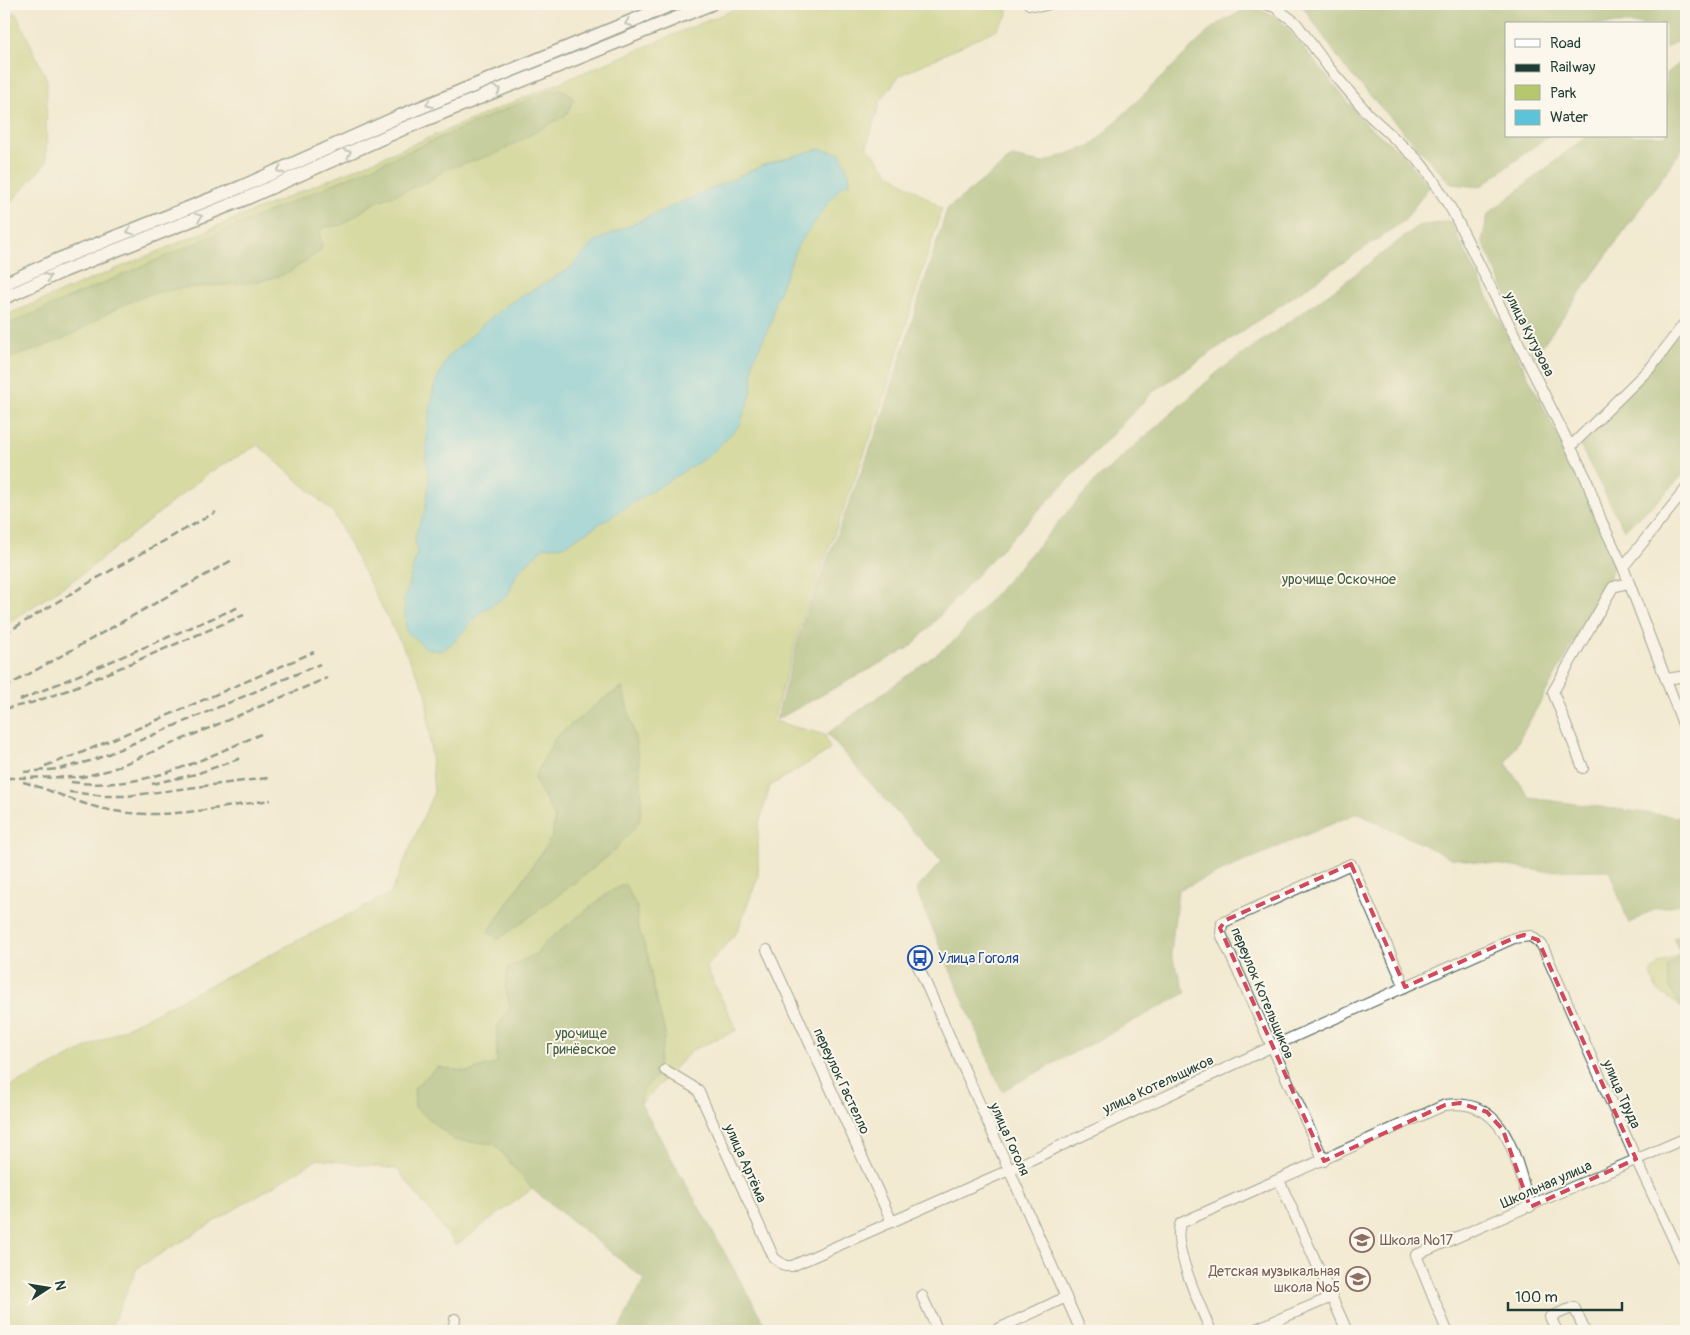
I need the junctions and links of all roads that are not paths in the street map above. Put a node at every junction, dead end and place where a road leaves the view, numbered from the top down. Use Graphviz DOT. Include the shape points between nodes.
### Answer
graph roads {
  1 [pos="673,4"];
  2 [pos="711,4"];
  3 [pos="1029,4"];
  4 [pos="1049,4"];
  5 [pos="1265,4"];
  6 [pos="4,284"];
  7 [pos="4,298"];
  8 [pos="1686,321"];
  9 [pos="1571,446"];
  10 [pos="1686,489"];
  11 [pos="1624,567"];
  12 [pos="1628,583"];
  13 [pos="1686,676"];
  14 [pos="1666,679"];
  15 [pos="1686,732"];
  16 [pos="1583,768"];
  17 [pos="1531,936"];
  18 [pos="767,950"];
  19 [pos="914,957"];
  20 [pos="1405,987"];
  21 [pos="1271,1046"];
  22 [pos="665,1070"];
  23 [pos="1686,1138"];
  24 [pos="1636,1160"];
  25 [pos="1324,1161"];
  26 [pos="1009,1170"];
  27 [pos="1279,1180"];
  28 [pos="1530,1207"];
  29 [pos="892,1222"];
  30 [pos="798,1264"];
  31 [pos="1686,1266"];
  32 [pos="922,1296"];
  33 [pos="1066,1297"];
  34 [pos="1332,1297"];
  35 [pos="455,1320"];
  36 [pos="453,1331"];
  37 [pos="938,1331"];
  38 [pos="994,1331"];
  39 [pos="1081,1331"];
  40 [pos="1211,1331"];
  41 [pos="1251,1331"];
  42 [pos="1347,1331"];
  43 [pos="1447,1331"];
  44 [pos="1557,1331"];
  45 [pos="1585,1331"];
  1 -- 6 [label="main road, one-way"];
  7 -- 2 [label="main road, one-way" via="246,199 414,124"];
  3 -- 4 [label="street"];
  5 -- 9 [label="street, улица Кутузова" via="1275,7 1296,23 1328,68 1369,115 1430,175 1454,212"];
  8 -- 9 [label="street" via="1652,366"];
  9 -- 11 [label="street, улица Кутузова"];
  10 -- 11 [label="street"];
  11 -- 12 [label="street, улица Кутузова"];
  12 -- 14 [label="street, улица Кутузова"];
  12 -- 16 [label="street" via="1613,587 1554,692"];
  13 -- 14 [label="street"];
  14 -- 15 [label="street, улица Кутузова"];
  17 -- 20 [label="street, улица Котельщиков" via="1514,938"];
  17 -- 24 [label="street, улица Труда" via="1542,946"];
  18 -- 29 [label="street, переулок Гастелло"];
  19 -- 26 [label="street, улица Гоголя"];
  20 -- 21 [label="street, улица Котельщиков"];
  20 -- 21 [label="street, переулок Котельщиков" via="1351,864 1226,920 1220,928"];
  21 -- 25 [label="street, переулок Котельщиков"];
  21 -- 26 [label="street, улица Котельщиков"];
  22 -- 30 [label="street, улица Артёма" via="698,1090 774,1258 785,1266"];
  23 -- 24 [label="street, Школьная улица"];
  24 -- 28 [label="street, Школьная улица"];
  24 -- 31 [label="street, улица Труда"];
  25 -- 27 [label="street"];
  25 -- 28 [label="street" via="1445,1106 1474,1105 1488,1112 1503,1130"];
  26 -- 29 [label="street, улица Котельщиков"];
  26 -- 33 [label="street, улица Гоголя"];
  27 -- 34 [label="street"];
  27 -- 40 [label="street" via="1187,1220 1178,1229 1179,1245"];
  28 -- 43 [label="street, Школьная улица" via="1416,1255"];
  29 -- 30 [label="street, улица Котельщиков"];
  32 -- 37 [label="street"];
  33 -- 38 [label="street"];
  33 -- 39 [label="street, улица Гоголя"];
  34 -- 41 [label="street"];
  34 -- 42 [label="street"];
  35 -- 36 [label="street"];
  44 -- 45 [label="street" via="1550,1317 1574,1306"];
}
